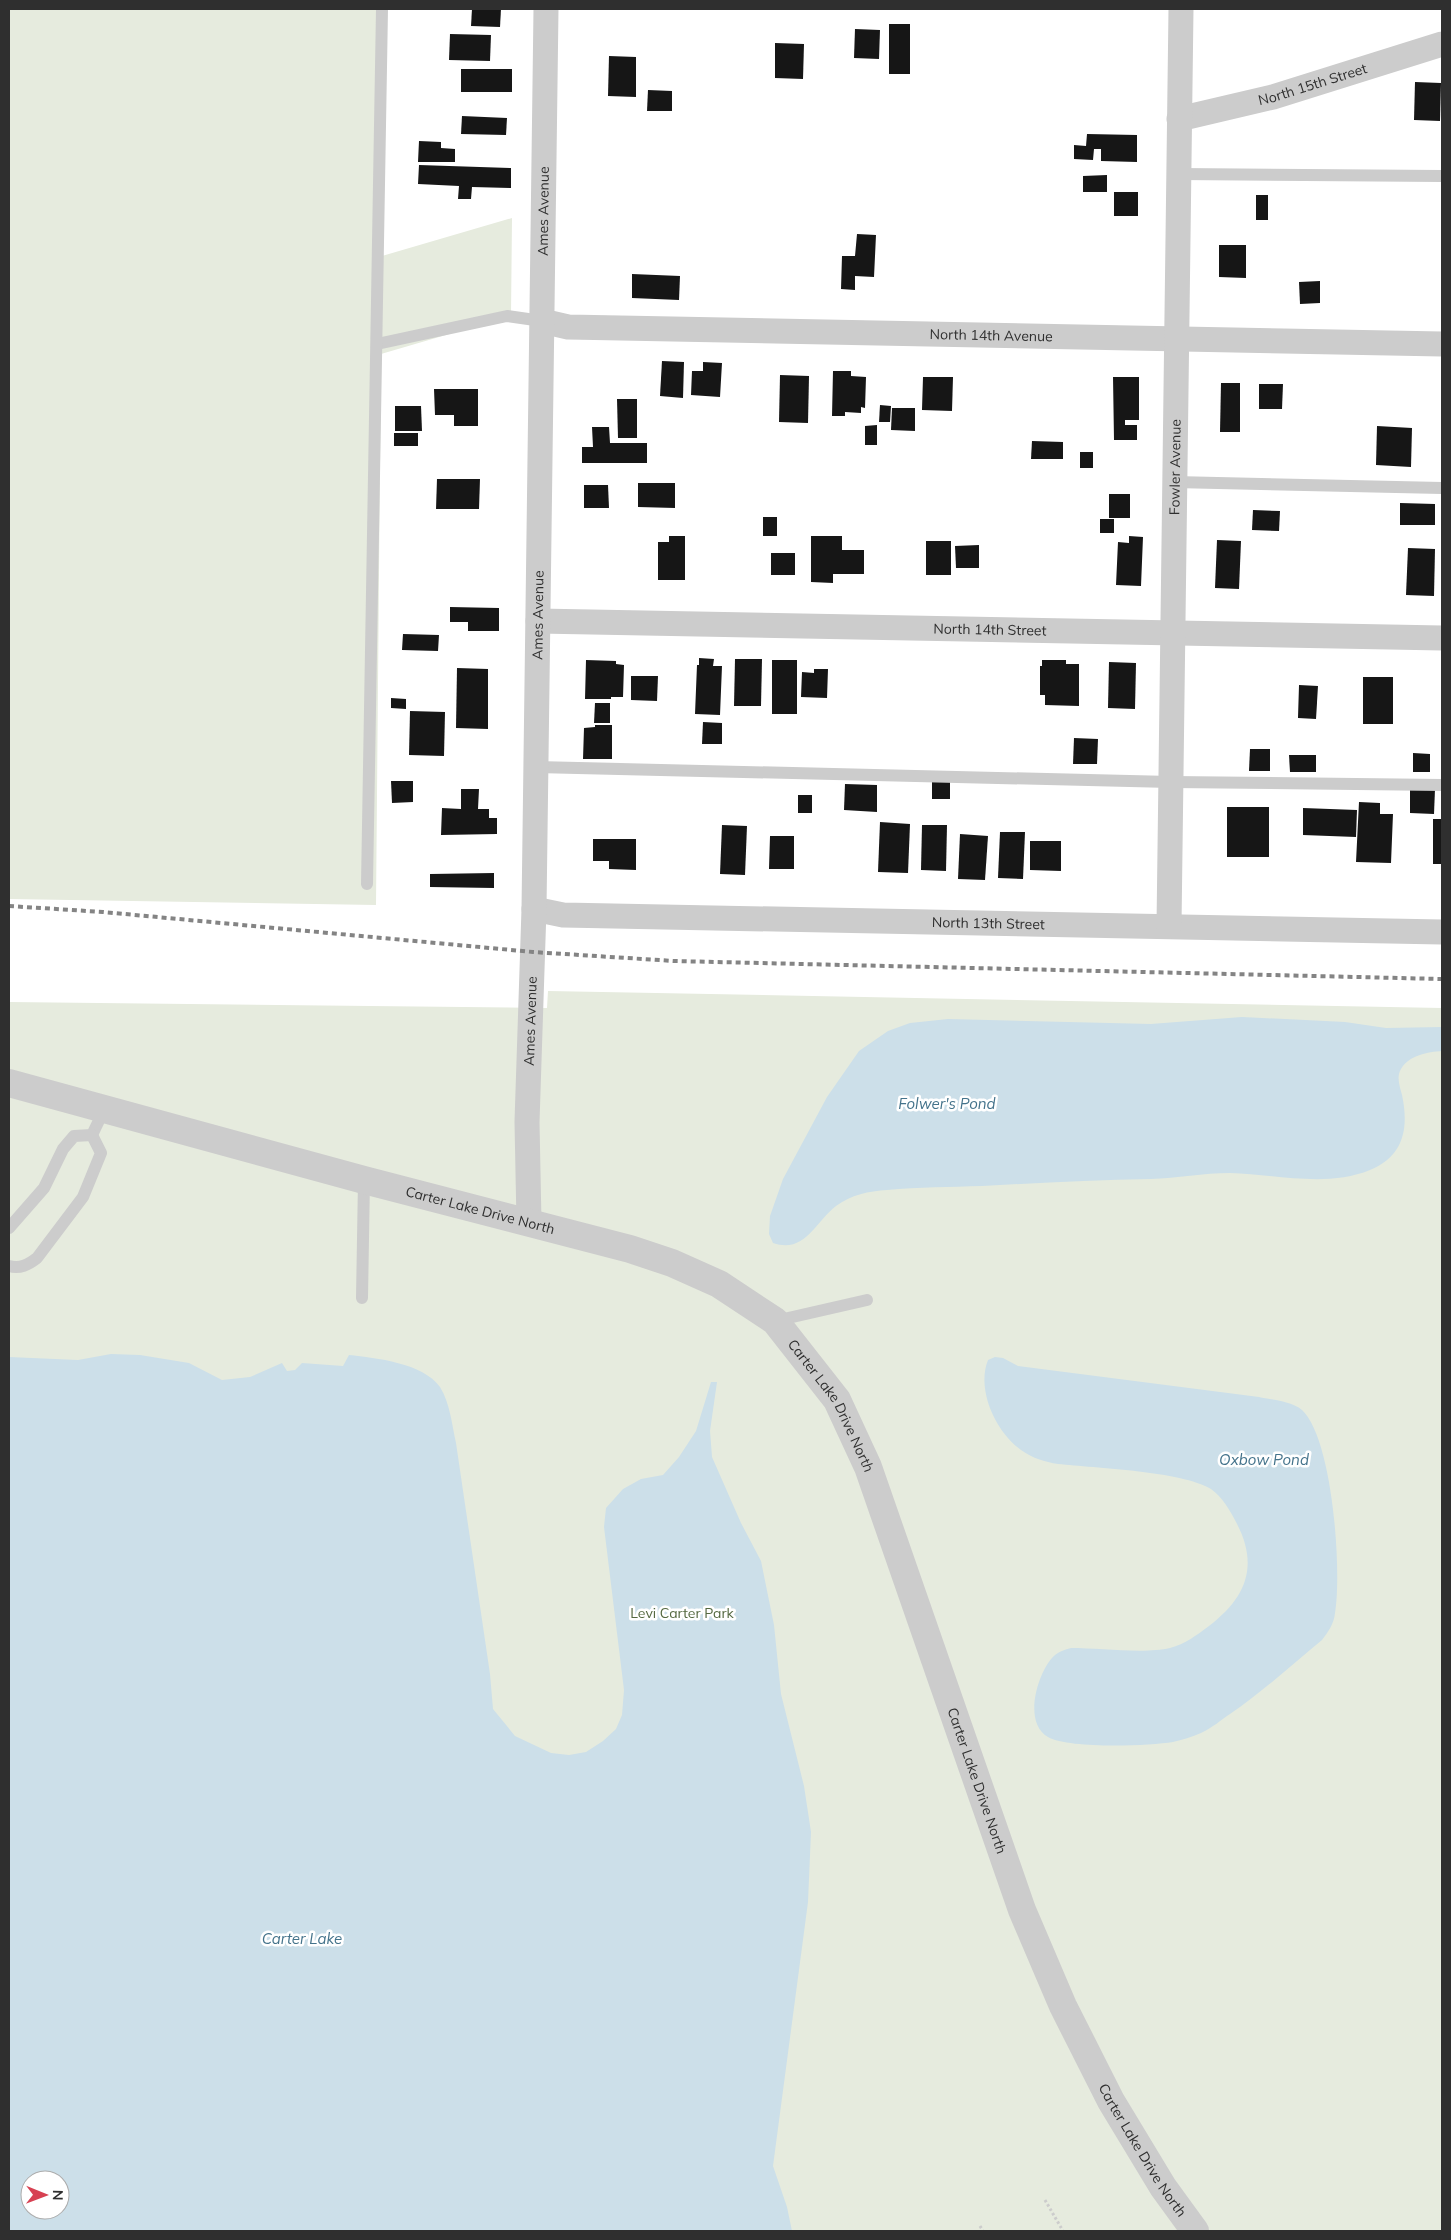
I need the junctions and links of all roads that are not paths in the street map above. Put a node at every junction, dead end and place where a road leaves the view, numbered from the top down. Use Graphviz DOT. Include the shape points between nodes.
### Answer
graph roads {
  1 [pos="382,9"];
  2 [pos="546,9"];
  3 [pos="1181,9"];
  4 [pos="1442,44"];
  5 [pos="1179,119"];
  6 [pos="1178,174"];
  7 [pos="1442,176"];
  8 [pos="542,321"];
  9 [pos="1176,339"];
  10 [pos="377,344"];
  11 [pos="1442,344"];
  12 [pos="1174,482"];
  13 [pos="1442,488"];
  14 [pos="538,621"];
  15 [pos="1172,633"];
  16 [pos="1442,638"];
  17 [pos="536,767"];
  18 [pos="1171,782"];
  19 [pos="1442,785"];
  20 [pos="367,884"];
  21 [pos="534,909"];
  22 [pos="1169,926"];
  23 [pos="1442,932"];
  24 [pos="9,1083"];
  25 [pos="104,1110"];
  26 [pos="92,1135"];
  27 [pos="364,1180"];
  28 [pos="529,1222"];
  29 [pos="9,1228"];
  30 [pos="9,1266"];
  31 [pos="362,1298"];
  32 [pos="867,1300"];
  33 [pos="775,1321"];
  34 [pos="1195,2231"];
  1 -- 10 [label="lane"];
  2 -- 8 [label="street, Ames Avenue"];
  3 -- 5 [label="street, Fowler Avenue"];
  4 -- 5 [label="street, North 15th Street" via="1272,97"];
  5 -- 6 [label="street, Fowler Avenue"];
  6 -- 7 [label="lane"];
  6 -- 9 [label="street, Fowler Avenue"];
  8 -- 9 [label="street, North 14th Avenue" via="568,327"];
  8 -- 10 [label="lane" via="507,316"];
  8 -- 14 [label="street, Ames Avenue"];
  9 -- 11 [label="street, North 14th Avenue"];
  9 -- 12 [label="street, Fowler Avenue"];
  10 -- 20 [label="lane"];
  12 -- 13 [label="lane"];
  12 -- 15 [label="street, Fowler Avenue"];
  14 -- 15 [label="street, North 14th Street"];
  14 -- 17 [label="street, Ames Avenue"];
  15 -- 16 [label="street, North 14th Street"];
  15 -- 18 [label="street, Fowler Avenue"];
  17 -- 18 [label="lane"];
  17 -- 21 [label="street, Ames Avenue"];
  18 -- 19 [label="lane"];
  18 -- 22 [label="street, Fowler Avenue"];
  21 -- 22 [label="street, North 13th Street" via="563,915"];
  21 -- 28 [label="street, Ames Avenue" via="527,1122"];
  22 -- 23 [label="street, North 13th Street"];
  24 -- 25 [label="street, Carter Lake Drive North"];
  25 -- 26 [label="lane"];
  25 -- 27 [label="street, Carter Lake Drive North"];
  26 -- 29 [label="lane" via="74,1136 63,1149 44,1188"];
  26 -- 30 [label="lane" via="101,1153 83,1197 37,1258 28,1265"];
  27 -- 28 [label="street, Carter Lake Drive North"];
  27 -- 31 [label="lane"];
  28 -- 33 [label="street, Carter Lake Drive North" via="672,1263 719,1284"];
  32 -- 33 [label="lane"];
  33 -- 34 [label="street, Carter Lake Drive North" via="837,1400 868,1467 1022,1910 1063,2006 1111,2101 1163,2188"];
}
